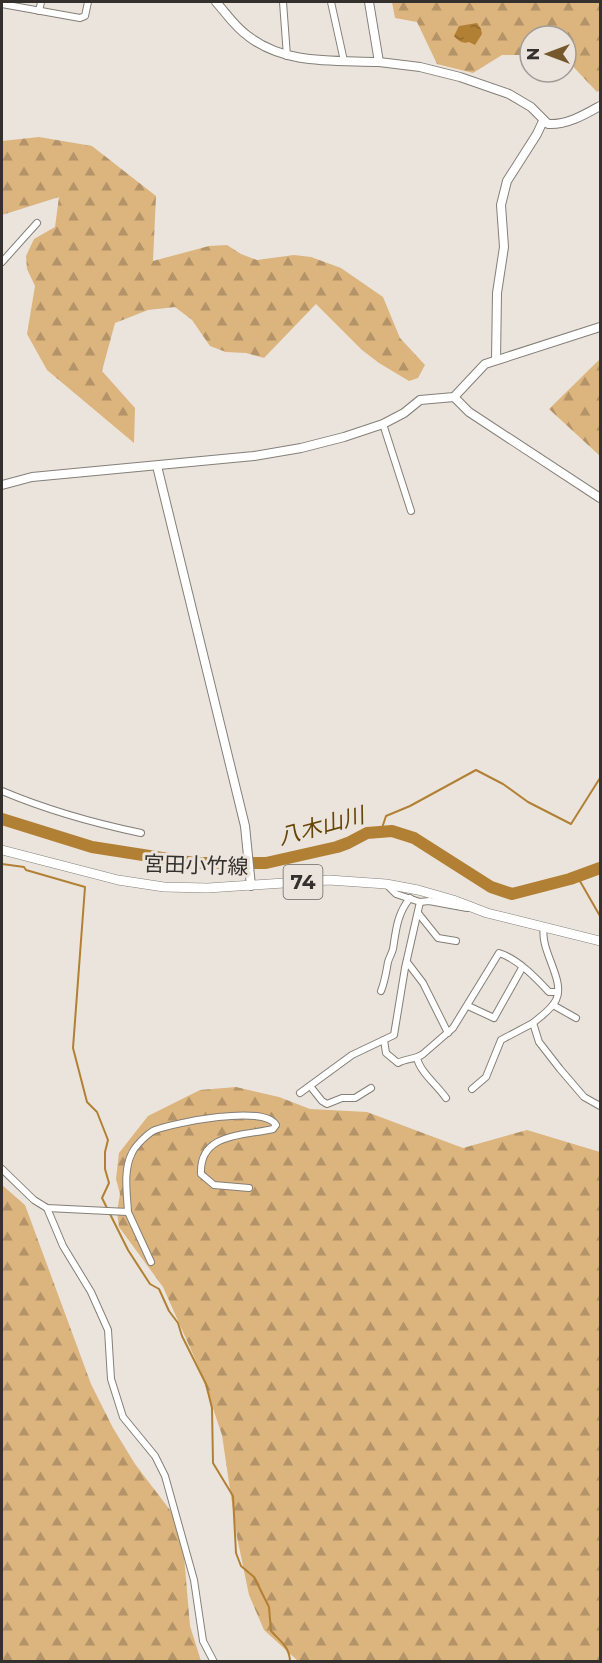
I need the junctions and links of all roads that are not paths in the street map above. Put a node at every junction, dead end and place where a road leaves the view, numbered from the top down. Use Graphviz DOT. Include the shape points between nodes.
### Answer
graph roads {
  1 [pos="41,2"];
  2 [pos="88,2"];
  3 [pos="216,2"];
  4 [pos="283,2"];
  5 [pos="331,2"];
  6 [pos="369,2"];
  7 [pos="2,4"];
  8 [pos="39,11"];
  9 [pos="287,56"];
  10 [pos="344,61"];
  11 [pos="379,62"];
  12 [pos="600,106"];
  13 [pos="543,121"];
  14 [pos="37,223"];
  15 [pos="2,262"];
  16 [pos="600,327"];
  17 [pos="496,360"];
  18 [pos="454,397"];
  19 [pos="383,424"];
  20 [pos="157,466"];
  21 [pos="2,485"];
  22 [pos="600,498"];
  23 [pos="411,511"];
  24 [pos="2,791"];
  25 [pos="141,832"];
  26 [pos="2,850"];
  27 [pos="386,884"];
  28 [pos="251,886"];
  29 [pos="410,898"];
  30 [pos="420,902"];
  31 [pos="473,908"];
  32 [pos="418,913"];
  33 [pos="544,927"];
  34 [pos="456,940"];
  35 [pos="600,941"];
  36 [pos="407,962"];
  37 [pos="522,968"];
  38 [pos="381,991"];
  39 [pos="558,992"];
  40 [pos="553,1005"];
  41 [pos="468,1006"];
  42 [pos="576,1018"];
  43 [pos="533,1023"];
  44 [pos="448,1033"];
  45 [pos="384,1040"];
  46 [pos="417,1058"];
  47 [pos="310,1086"];
  48 [pos="372,1088"];
  49 [pos="472,1089"];
  50 [pos="300,1093"];
  51 [pos="446,1098"];
  52 [pos="600,1106"];
  53 [pos="2,1169"];
  54 [pos="249,1188"];
  55 [pos="47,1208"];
  56 [pos="128,1212"];
  57 [pos="152,1262"];
  58 [pos="214,1662"];
  1 -- 8 [label="street"];
  2 -- 8 [label="street" via="85,16 80,18"];
  3 -- 9 [label="street" via="247,36"];
  4 -- 9 [label="street"];
  5 -- 10 [label="street"];
  6 -- 11 [label="street"];
  7 -- 8 [label="street"];
  9 -- 10 [label="street"];
  10 -- 11 [label="street"];
  11 -- 13 [label="street" via="420,67 509,94 531,107"];
  12 -- 13 [label="street" via="556,125"];
  13 -- 17 [label="street" via="507,181 501,205 504,247 497,293"];
  14 -- 15 [label="street"];
  16 -- 17 [label="street"];
  17 -- 18 [label="street" via="485,364"];
  18 -- 19 [label="street" via="420,400"];
  18 -- 22 [label="street" via="469,412"];
  19 -- 20 [label="street" via="301,448"];
  19 -- 23 [label="street"];
  20 -- 21 [label="street" via="32,477"];
  20 -- 28 [label="street" via="245,826"];
  24 -- 25 [label="street" via="56,812"];
  26 -- 28 [label="main road, 宮田小竹線 / 74" via="118,880 164,887"];
  27 -- 28 [label="main road, 宮田小竹線 / 74" via="329,880"];
  27 -- 29 [label="street" via="396,894"];
  27 -- 31 [label="main road, 宮田小竹線 / 74"];
  29 -- 30 [label="street"];
  29 -- 38 [label="street" via="401,908"];
  30 -- 31 [label="street"];
  30 -- 32 [label="street"];
  31 -- 33 [label="main road, 宮田小竹線 / 74"];
  32 -- 34 [label="street" via="438,938"];
  32 -- 36 [label="street"];
  33 -- 35 [label="main road, 宮田小竹線 / 74"];
  33 -- 39 [label="street" via="542,936"];
  36 -- 44 [label="street" via="423,983"];
  36 -- 45 [label="street" via="394,1035"];
  37 -- 39 [label="street" via="549,992"];
  37 -- 41 [label="street" via="494,1018"];
  37 -- 41 [label="street" via="499,953"];
  39 -- 40 [label="street"];
  40 -- 42 [label="street"];
  40 -- 43 [label="street"];
  41 -- 44 [label="street"];
  43 -- 49 [label="street" via="501,1040 486,1077"];
  43 -- 52 [label="street" via="539,1042 560,1070 584,1097"];
  44 -- 46 [label="street"];
  45 -- 46 [label="street" via="386,1053 398,1063"];
  45 -- 47 [label="street" via="352,1055"];
  46 -- 51 [label="street"];
  47 -- 48 [label="street" via="327,1104 355,1098"];
  47 -- 50 [label="street"];
  53 -- 55 [label="street"];
  54 -- 56 [label="street" via="214,1185 201,1174 200,1165 215,1142 228,1136 273,1129 273,1120 253,1115 196,1120 153,1131 132,1151 126,1167"];
  55 -- 56 [label="street"];
  55 -- 58 [label="street" via="108,1330 111,1379 123,1417 155,1456 165,1476 194,1580 203,1641"];
  56 -- 57 [label="street"];
}
